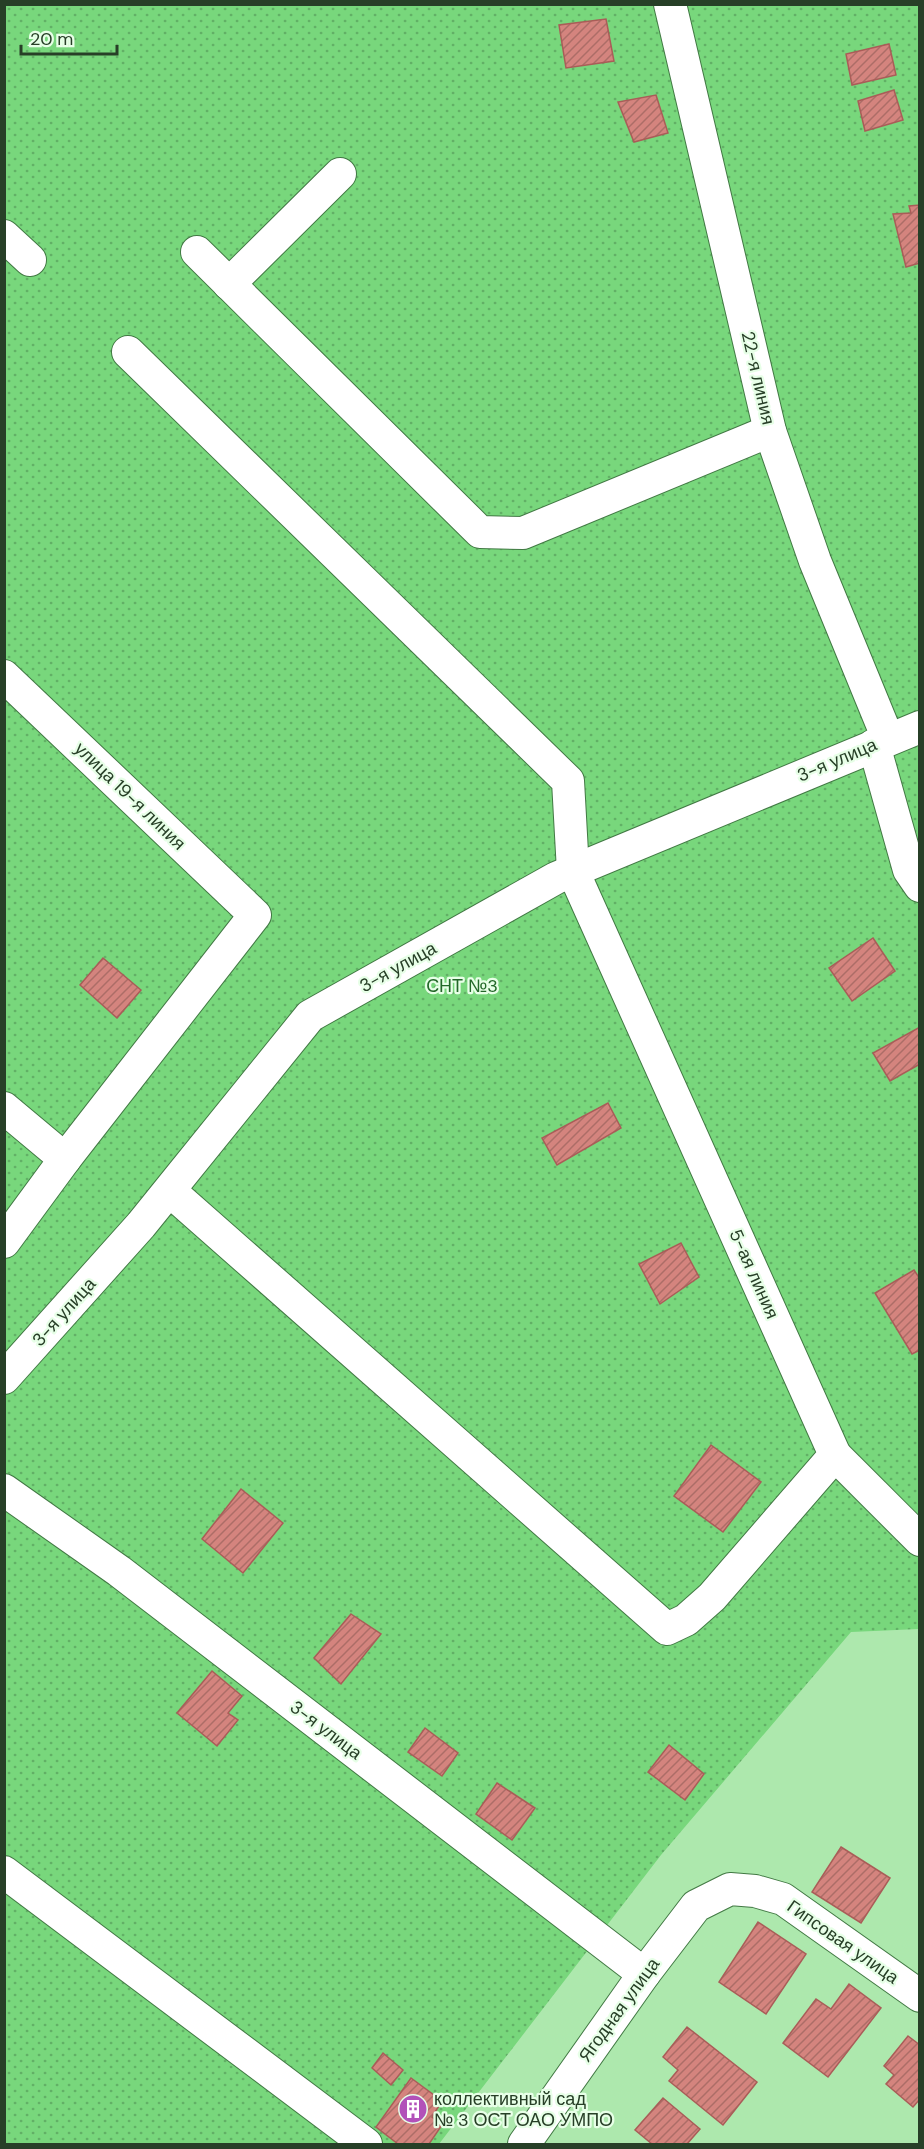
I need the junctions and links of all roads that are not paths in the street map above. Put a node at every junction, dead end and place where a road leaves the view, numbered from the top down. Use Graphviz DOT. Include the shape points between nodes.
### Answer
graph roads {
  1 [pos="670,4"];
  2 [pos="340,174"];
  3 [pos="4,236"];
  4 [pos="197,252"];
  5 [pos="30,260"];
  6 [pos="229,284"];
  7 [pos="128,352"];
  8 [pos="770,431"];
  9 [pos="4,676"];
  10 [pos="920,727"];
  11 [pos="881,742"];
  12 [pos="573,871"];
  13 [pos="920,886"];
  14 [pos="4,1108"];
  15 [pos="65,1159"];
  16 [pos="170,1191"];
  17 [pos="4,1242"];
  18 [pos="4,1378"];
  19 [pos="835,1455"];
  20 [pos="4,1490"];
  21 [pos="920,1540"];
  22 [pos="4,1872"];
  23 [pos="696,1906"];
  24 [pos="644,1974"];
  25 [pos="920,1996"];
  26 [pos="366,2145"];
  27 [pos="524,2145"];
  1 -- 8 [label="street, 22-я линия"];
  2 -- 6 [label="street"];
  3 -- 5 [label="street"];
  4 -- 6 [label="street"];
  6 -- 8 [label="street" via="480,532 523,533"];
  7 -- 12 [label="street" via="568,781"];
  8 -- 11 [label="street, 22-я линия"];
  9 -- 15 [label="street, улица 19-я линия" via="255,915"];
  10 -- 11 [label="street, 3-я улица"];
  11 -- 12 [label="street, 3-я улица"];
  11 -- 13 [label="street, 22-я линия" via="909,870"];
  12 -- 16 [label="street, 3-я улица" via="310,1016"];
  12 -- 19 [label="street, 5-ая линия"];
  14 -- 15 [label="street"];
  15 -- 17 [label="street"];
  16 -- 18 [label="street, 3-я улица"];
  16 -- 19 [label="street" via="667,1629 686,1620 712,1597"];
  19 -- 21 [label="street"];
  20 -- 24 [label="street, 3-я улица" via="129,1578"];
  22 -- 26 [label="street"];
  23 -- 24 [label="street, Ягодная улица"];
  23 -- 25 [label="street, Гипсовая улица" via="730,1889 783,1899"];
  24 -- 27 [label="street, Ягодная улица"];
}
